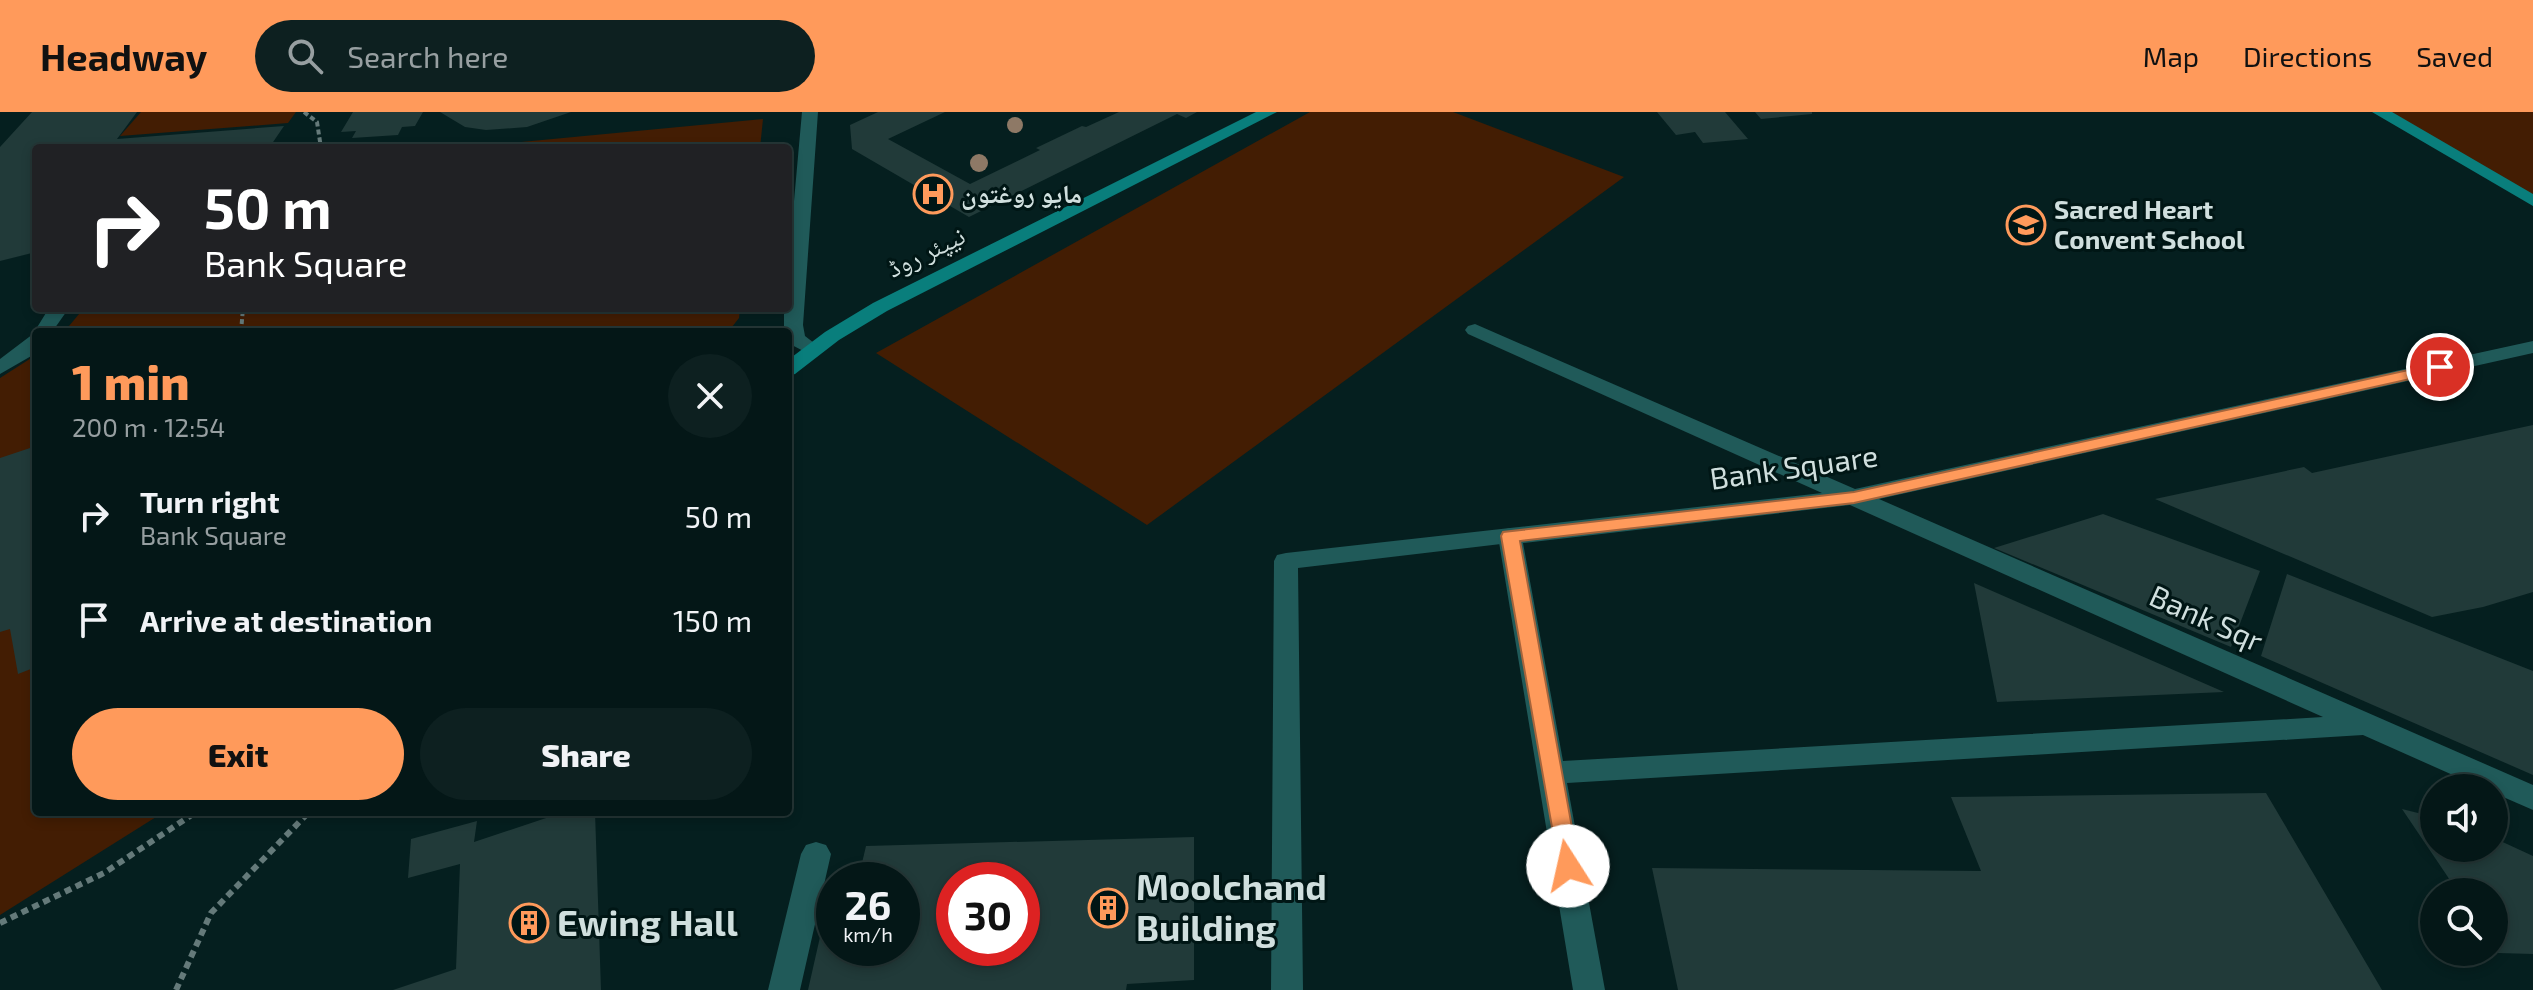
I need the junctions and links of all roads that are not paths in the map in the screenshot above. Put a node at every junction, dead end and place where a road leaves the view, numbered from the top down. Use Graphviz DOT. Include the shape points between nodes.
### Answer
graph roads {
  1 [pos="810,112"];
  2 [pos="1269,112"];
  3 [pos="2380,112"];
  4 [pos="2533,201"];
  5 [pos="1475,330"];
  6 [pos="32,344"];
  7 [pos="2533,347"];
  8 [pos="813,350"];
  9 [pos="792,367"];
  10 [pos="0,368"];
  11 [pos="1854,497"];
  12 [pos="1510,536"];
  13 [pos="2366,724"];
  14 [pos="1552,773"];
  15 [pos="2533,798"];
  16 [pos="816,854"];
  17 [pos="784,990"];
  18 [pos="1287,990"];
  19 [pos="1589,990"];
  1 -- 8 [label="street" via="793,325 795,339"];
  2 -- 8 [label="street, نیپئر روڈ" via="880,307"];
  3 -- 4 [label="street"];
  5 -- 11 [label="street, Bank Sqr"];
  6 -- 10 [label="street"];
  7 -- 11 [label="street, Bank Square"];
  8 -- 9 [label="street, نیپئر روڈ"];
  11 -- 12 [label="street, Bank Square"];
  11 -- 13 [label="street, Bank Sqr"];
  12 -- 14 [label="street"];
  12 -- 18 [label="street, Bank Square" via="1286,561"];
  13 -- 14 [label="street"];
  13 -- 15 [label="street, Bank Sqr"];
  14 -- 19 [label="street"];
  16 -- 17 [label="street"];
}
